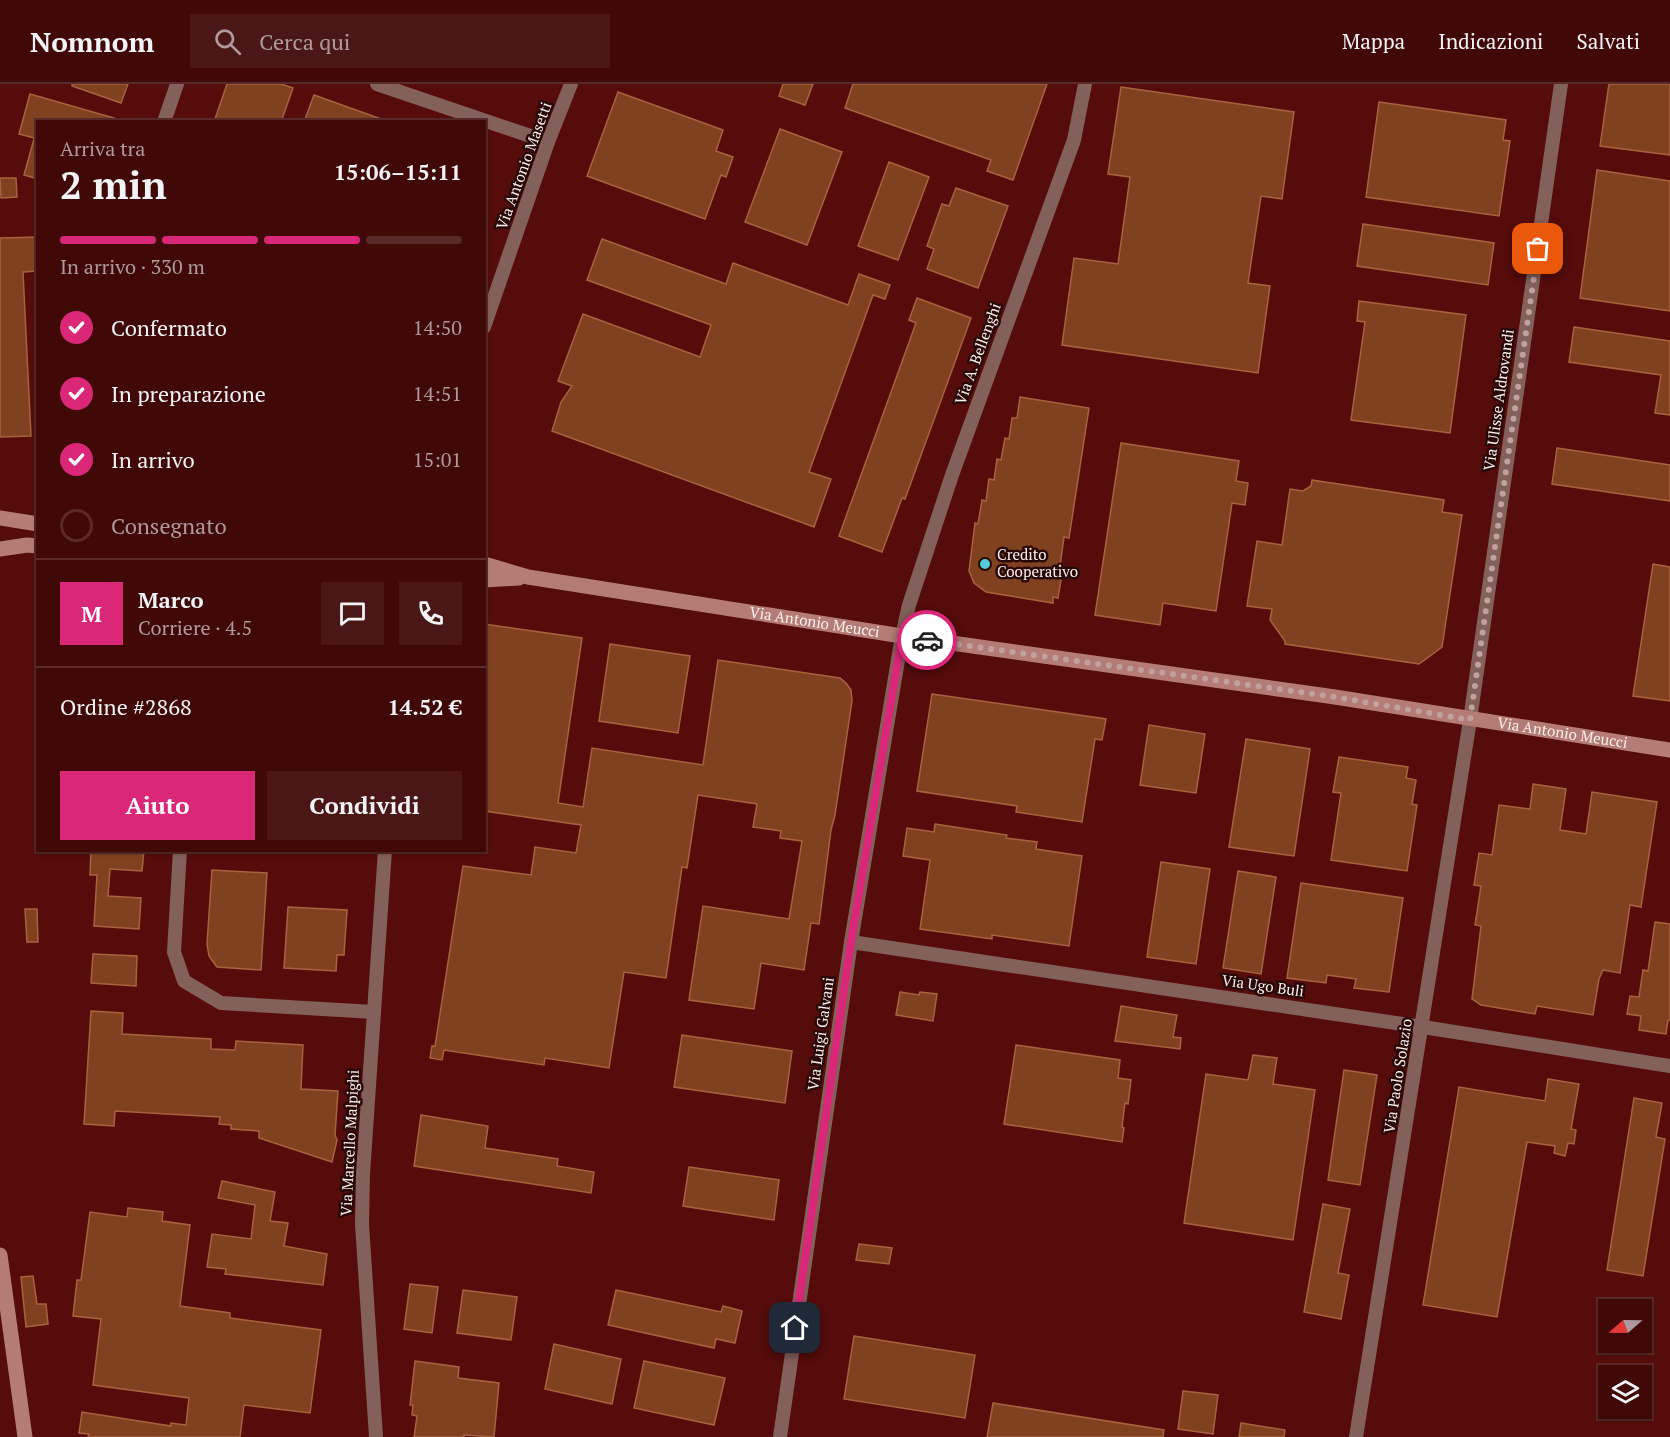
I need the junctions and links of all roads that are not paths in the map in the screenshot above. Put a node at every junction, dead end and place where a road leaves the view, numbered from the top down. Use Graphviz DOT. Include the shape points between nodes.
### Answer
graph roads {
  1 [pos="177,84"];
  2 [pos="377,84"];
  3 [pos="571,84"];
  4 [pos="1085,84"];
  5 [pos="1561,84"];
  6 [pos="165,120"];
  7 [pos="484,120"];
  8 [pos="486,121"];
  9 [pos="549,142"];
  10 [pos="486,321"];
  11 [pos="0,518"];
  12 [pos="35,522"];
  13 [pos="36,546"];
  14 [pos="0,549"];
  15 [pos="486,565"];
  16 [pos="528,577"];
  17 [pos="486,580"];
  18 [pos="902,636"];
  19 [pos="1470,720"];
  20 [pos="1670,750"];
  21 [pos="180,852"];
  22 [pos="385,852"];
  23 [pos="851,942"];
  24 [pos="374,1012"];
  25 [pos="1423,1027"];
  26 [pos="1670,1066"];
  27 [pos="0,1255"];
  28 [pos="25,1437"];
  29 [pos="376,1437"];
  30 [pos="780,1437"];
  31 [pos="1356,1437"];
  1 -- 6 [label="street"];
  2 -- 7 [label="street"];
  3 -- 9 [label="street, Via Antonio Masetti"];
  4 -- 18 [label="street, Via A. Bellenghi" via="1074,140 952,475"];
  5 -- 19 [label="street, Via Ulisse Aldrovandi"];
  8 -- 9 [label="street"];
  9 -- 10 [label="street, Via Antonio Masetti"];
  11 -- 12 [label="street"];
  13 -- 14 [label="street"];
  15 -- 16 [label="street, Via Antonio Meucci"];
  16 -- 17 [label="street, Via Antonio Meucci"];
  16 -- 18 [label="street, Via Antonio Meucci"];
  18 -- 19 [label="street, Via Antonio Meucci" via="1335,697"];
  18 -- 23 [label="street, Via Luigi Galvani"];
  19 -- 20 [label="street, Via Antonio Meucci"];
  19 -- 25 [label="street, Via Paolo Solazio"];
  21 -- 24 [label="street" via="174,952 184,981 220,1003"];
  22 -- 24 [label="street, Via Marcello Malpighi"];
  23 -- 25 [label="street, Via Ugo Buli"];
  23 -- 30 [label="street, Via Luigi Galvani"];
  24 -- 29 [label="street, Via Marcello Malpighi" via="362,1224"];
  25 -- 26 [label="street, Via Ugo Buli"];
  25 -- 31 [label="street, Via Paolo Solazio"];
  27 -- 28 [label="street"];
}
